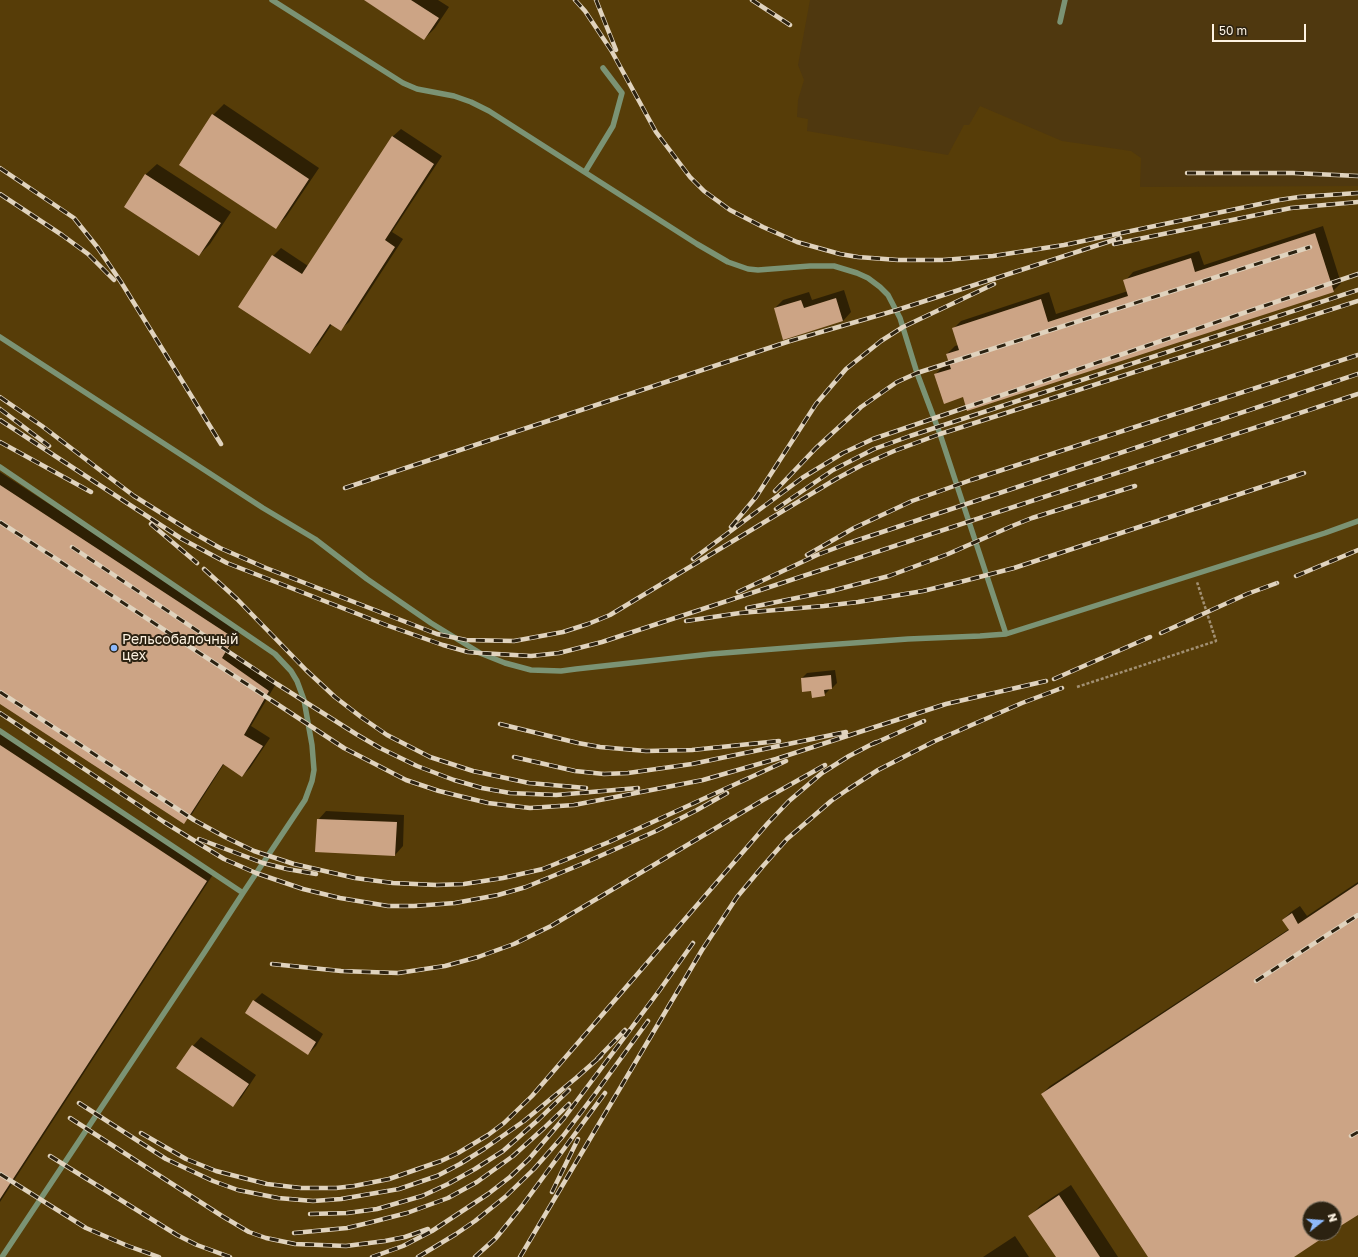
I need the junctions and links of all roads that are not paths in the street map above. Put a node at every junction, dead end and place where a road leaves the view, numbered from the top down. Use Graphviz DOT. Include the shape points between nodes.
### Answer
graph roads {
  1 [pos="272,0"];
  2 [pos="1065,0"];
  3 [pos="1060,22"];
  4 [pos="603,68"];
  5 [pos="585,172"];
  6 [pos="0,336"];
  7 [pos="0,467"];
  8 [pos="1358,521"];
  9 [pos="1006,634"];
  10 [pos="0,730"];
  11 [pos="243,892"];
  12 [pos="2,1257"];
  1 -- 5 [label="lane" via="403,83 417,89 472,102"];
  2 -- 3 [label="lane"];
  4 -- 5 [label="lane" via="622,93 613,126"];
  5 -- 9 [label="lane" via="728,262 758,270 834,266 868,278 888,295 903,327"];
  6 -- 9 [label="lane" via="263,508 315,539 431,623 480,653 505,663 531,670 561,670 711,654"];
  7 -- 11 [label="lane" via="275,654 292,671 304,700 314,759 312,781 305,800"];
  8 -- 9 [label="lane"];
  10 -- 11 [label="lane"];
  11 -- 12 [label="lane"];
}
